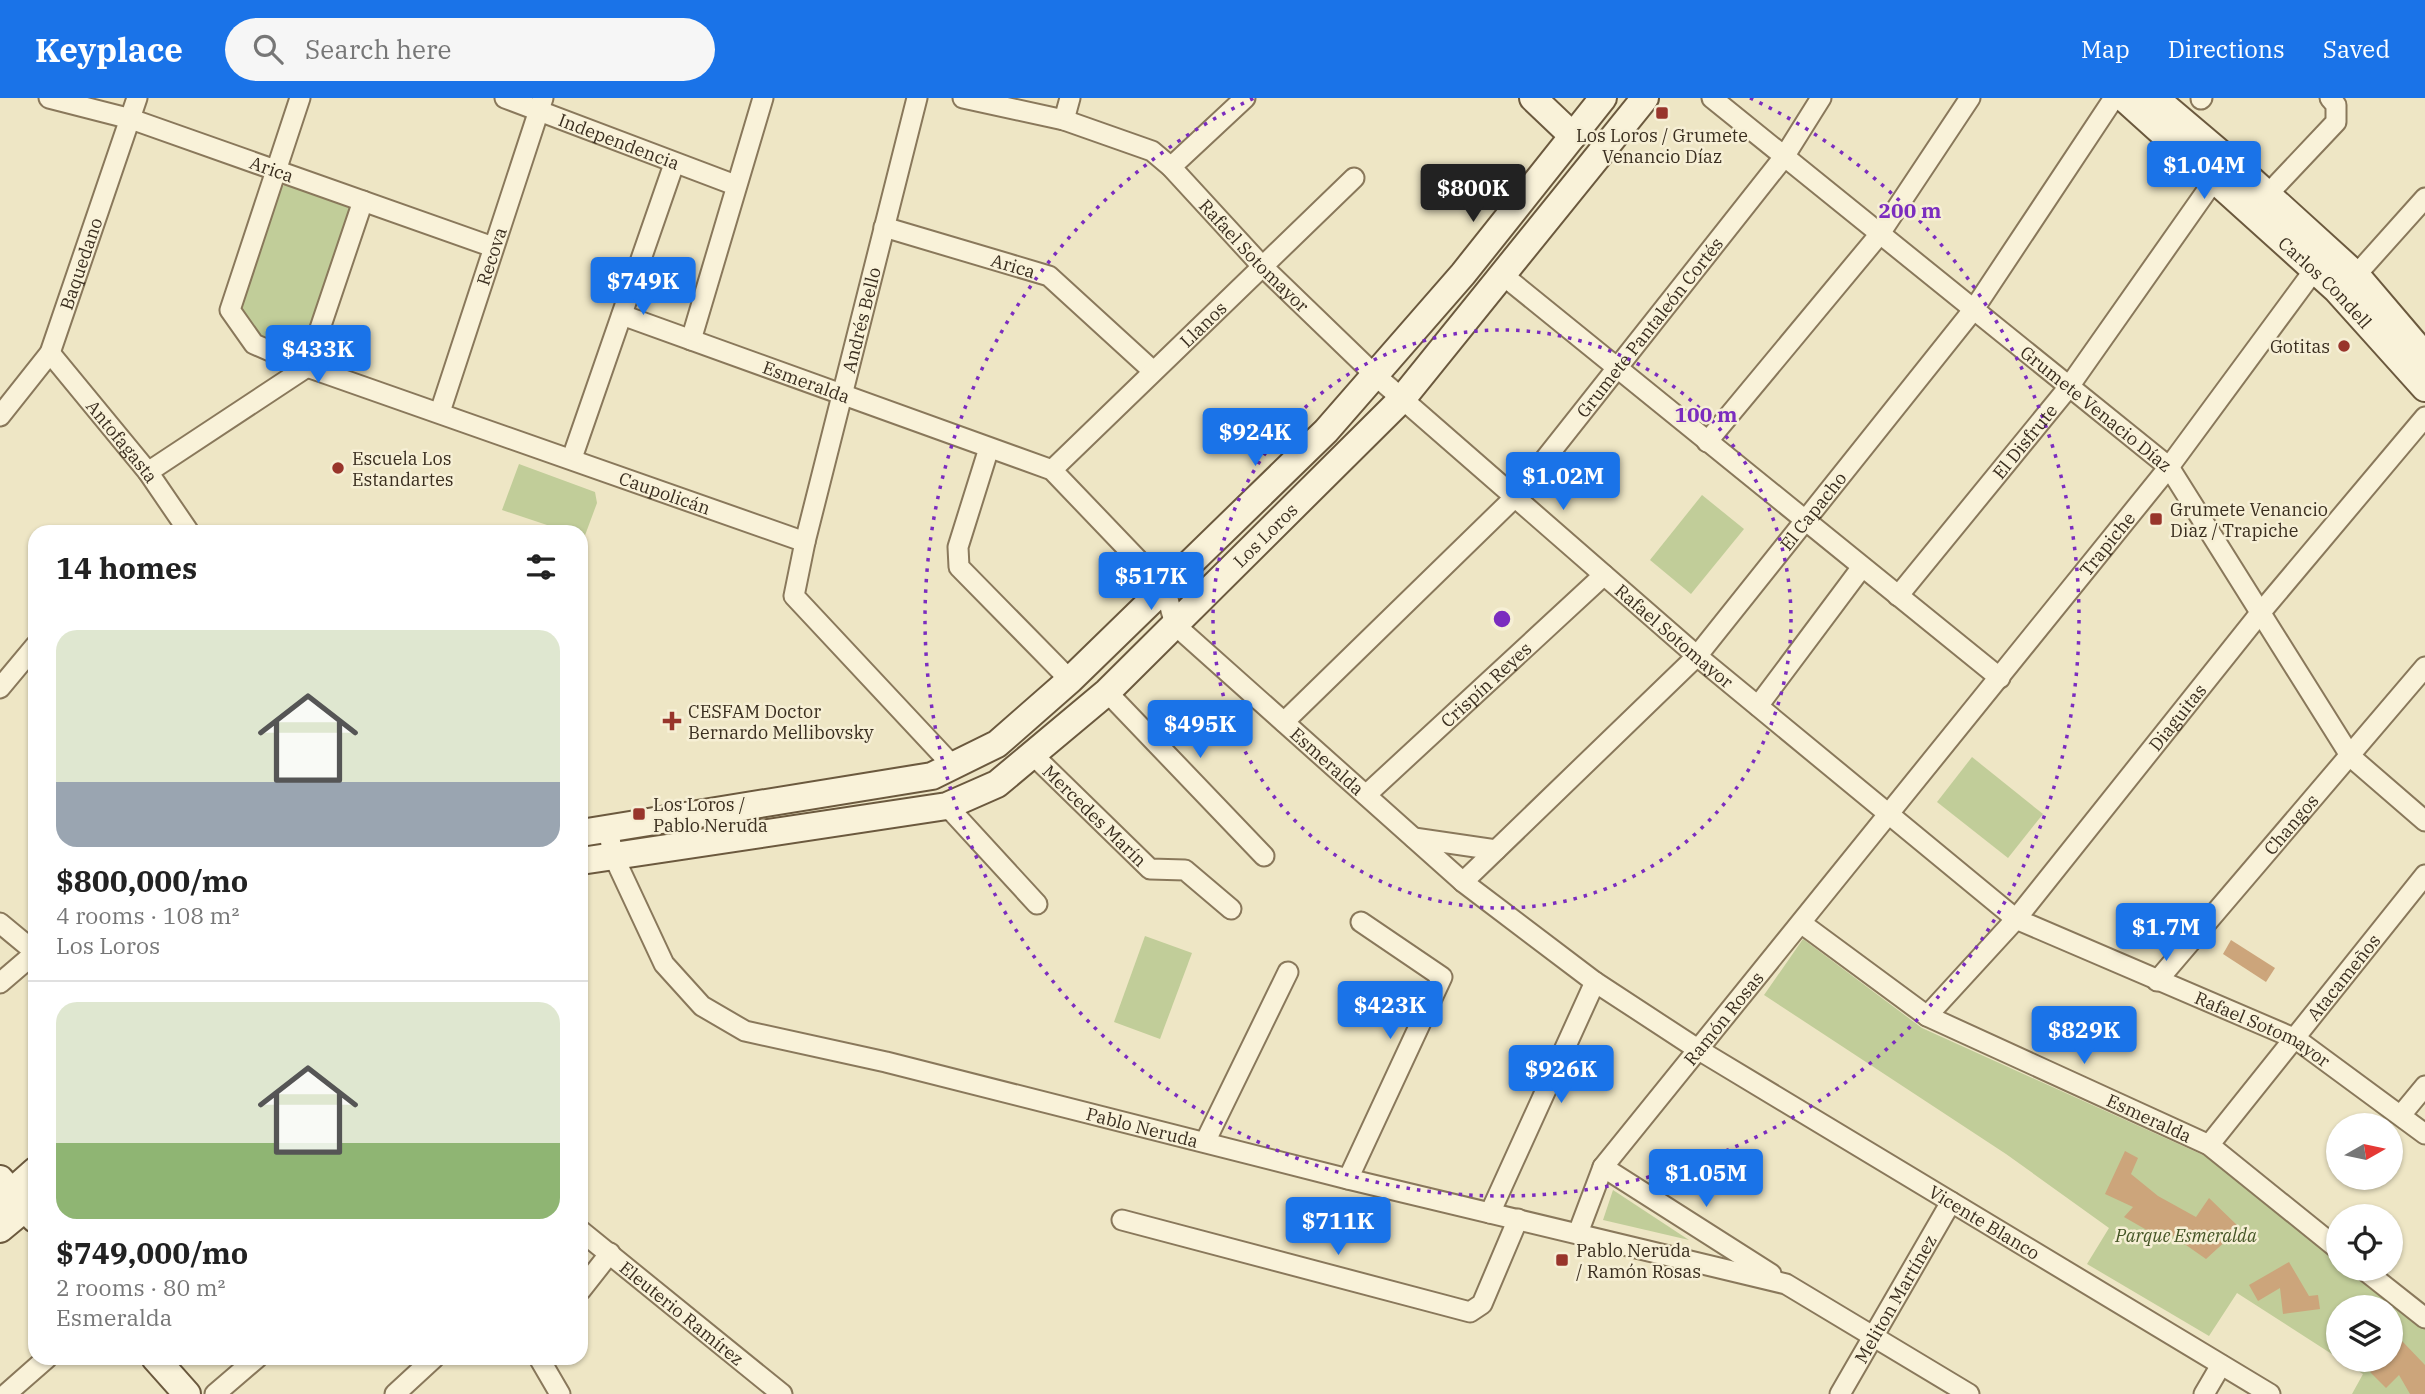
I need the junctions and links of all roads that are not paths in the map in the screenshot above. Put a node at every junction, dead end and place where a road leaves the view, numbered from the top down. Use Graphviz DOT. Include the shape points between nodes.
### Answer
graph roads {
  1 [pos="49,98"];
  2 [pos="137,98"];
  3 [pos="300,98"];
  4 [pos="505,98"];
  5 [pos="763,98"];
  6 [pos="917,98"];
  7 [pos="963,98"];
  8 [pos="1070,98"];
  9 [pos="1245,98"];
  10 [pos="1532,98"];
  11 [pos="1603,98"];
  12 [pos="1645,98"];
  13 [pos="1712,98"];
  14 [pos="1821,98"];
  15 [pos="1970,98"];
  16 [pos="2114,98"];
  17 [pos="2124,98"];
  18 [pos="2155,98"];
  19 [pos="2330,98"];
  20 [pos="540,104"];
  21 [pos="131,119"];
  22 [pos="1064,120"];
  23 [pos="1573,136"];
  24 [pos="1784,157"];
  25 [pos="674,163"];
  26 [pos="1171,167"];
  27 [pos="275,169"];
  28 [pos="1354,178"];
  29 [pos="2215,179"];
  30 [pos="735,184"];
  31 [pos="2268,194"];
  32 [pos="2425,198"];
  33 [pos="363,201"];
  34 [pos="884,228"];
  35 [pos="1879,235"];
  36 [pos="493,247"];
  37 [pos="1262,266"];
  38 [pos="2315,269"];
  39 [pos="1504,276"];
  40 [pos="2346,282"];
  41 [pos="1974,309"];
  42 [pos="622,316"];
  43 [pos="691,340"];
  44 [pos="50,353"];
  45 [pos="2425,356"];
  46 [pos="307,367"];
  47 [pos="1618,369"];
  48 [pos="1153,371"];
  49 [pos="1376,376"];
  50 [pos="2068,388"];
  51 [pos="2425,388"];
  52 [pos="842,395"];
  53 [pos="1402,399"];
  54 [pos="440,412"];
  55 [pos="0,416"];
  56 [pos="2425,417"];
  57 [pos="1707,442"];
  58 [pos="989,448"];
  59 [pos="572,458"];
  60 [pos="2169,467"];
  61 [pos="1052,470"];
  62 [pos="148,472"];
  63 [pos="1515,497"];
  64 [pos="1805,522"];
  65 [pos="182,525"];
  66 [pos="805,542"];
  67 [pos="1862,567"];
  68 [pos="1604,575"];
  69 [pos="1165,588"];
  70 [pos="1898,596"];
  71 [pos="2261,611"];
  72 [pos="1175,625"];
  73 [pos="28,654"];
  74 [pos="1698,656"];
  75 [pos="2425,667"];
  76 [pos="2000,678"];
  77 [pos="1070,680"];
  78 [pos="0,688"];
  79 [pos="1107,692"];
  80 [pos="1758,706"];
  81 [pos="1284,722"];
  82 [pos="1032,754"];
  83 [pos="2351,757"];
  84 [pos="953,766"];
  85 [pos="1366,795"];
  86 [pos="947,806"];
  87 [pos="1889,814"];
  88 [pos="2425,821"];
  89 [pos="608,828"];
  90 [pos="588,832"];
  91 [pos="1415,838"];
  92 [pos="1496,850"];
  93 [pos="613,855"];
  94 [pos="1264,856"];
  95 [pos="588,860"];
  96 [pos="2425,875"];
  97 [pos="1463,882"];
  98 [pos="1037,904"];
  99 [pos="1231,909"];
  100 [pos="2017,919"];
  101 [pos="1361,922"];
  102 [pos="0,923"];
  103 [pos="1801,923"];
  104 [pos="28,946"];
  105 [pos="28,958"];
  106 [pos="1287,972"];
  107 [pos="2157,981"];
  108 [pos="1595,982"];
  109 [pos="0,983"];
  110 [pos="1927,1016"];
  111 [pos="2296,1039"];
  112 [pos="1699,1050"];
  113 [pos="2425,1086"];
  114 [pos="2398,1113"];
  115 [pos="2403,1113"];
  116 [pos="2403,1117"];
  117 [pos="2425,1134"];
  118 [pos="1205,1142"];
  119 [pos="2209,1145"];
  120 [pos="1603,1167"];
  121 [pos="1348,1180"];
  122 [pos="28,1183"];
  123 [pos="18,1200"];
  124 [pos="1951,1202"];
  125 [pos="1490,1213"];
  126 [pos="1518,1219"];
  127 [pos="1122,1220"];
  128 [pos="0,1229"];
  129 [pos="1578,1233"];
  130 [pos="588,1236"];
  131 [pos="2326,1239"];
  132 [pos="610,1253"];
  133 [pos="588,1281"];
  134 [pos="2379,1281"];
  135 [pos="1786,1284"];
  136 [pos="2424,1315"];
  137 [pos="1873,1336"];
  138 [pos="2221,1364"];
  139 [pos="39,1365"];
  140 [pos="161,1365"];
  141 [pos="249,1365"];
  142 [pos="427,1365"];
  143 [pos="543,1365"];
  144 [pos="6,1394"];
  145 [pos="187,1394"];
  146 [pos="215,1394"];
  147 [pos="396,1394"];
  148 [pos="560,1394"];
  149 [pos="782,1394"];
  150 [pos="1840,1394"];
  151 [pos="1969,1394"];
  152 [pos="2203,1394"];
  153 [pos="2270,1394"];
  1 -- 21 [label="street, Arica"];
  2 -- 21 [label="street, Baquedano"];
  3 -- 27 [label="street"];
  4 -- 20 [label="street, Independencia"];
  5 -- 30 [label="street"];
  6 -- 34 [label="street, Andrés Bello"];
  7 -- 22 [label="street, Rafael Sotomayor"];
  8 -- 22 [label="street"];
  9 -- 26 [label="street"];
  10 -- 23 [label="main road"];
  11 -- 23 [label="main road, Los Loros"];
  12 -- 39 [label="main road, Los Loros"];
  13 -- 24 [label="street, Grumete Venacio Díaz"];
  14 -- 24 [label="street, Grumete Pantaleón Cortés"];
  15 -- 35 [label="street"];
  16 -- 41 [label="street, El Capacho"];
  17 -- 29 [label="main road, Carlos Condell"];
  18 -- 31 [label="main road, Carlos Condell"];
  19 -- 31 [label="street" via="2336,105 2336,122"];
  20 -- 25 [label="street, Independencia"];
  20 -- 36 [label="street, Recova"];
  21 -- 27 [label="street, Arica"];
  21 -- 44 [label="street, Baquedano"];
  22 -- 26 [label="street, Rafael Sotomayor" via="1152,151"];
  23 -- 49 [label="main road, Los Loros"];
  24 -- 35 [label="street, Grumete Venacio Díaz"];
  24 -- 47 [label="street, Grumete Pantaleón Cortés"];
  25 -- 30 [label="street, Independencia"];
  25 -- 42 [label="street"];
  26 -- 37 [label="street, Rafael Sotomayor"];
  27 -- 33 [label="street, Arica"];
  27 -- 46 [label="street, Caupolicán" via="230,310 254,344"];
  28 -- 37 [label="street, Llanos"];
  29 -- 38 [label="main road, Carlos Condell"];
  29 -- 50 [label="street, El Disfrute"];
  30 -- 43 [label="street"];
  31 -- 40 [label="main road, Carlos Condell"];
  32 -- 40 [label="street"];
  33 -- 36 [label="street, Arica"];
  33 -- 46 [label="street"];
  34 -- 48 [label="street, Arica" via="1049,276"];
  34 -- 52 [label="street, Andrés Bello"];
  35 -- 41 [label="street, Grumete Venacio Díaz"];
  35 -- 57 [label="street"];
  36 -- 54 [label="street, Recova"];
  37 -- 48 [label="street, Llanos"];
  37 -- 49 [label="street, Rafael Sotomayor"];
  38 -- 40 [label="main road, Carlos Condell"];
  38 -- 60 [label="street, Trapiche"];
  39 -- 47 [label="street"];
  39 -- 53 [label="main road, Los Loros"];
  40 -- 45 [label="main road, Carlos Condell"];
  40 -- 51 [label="main road, Carlos Condell"];
  41 -- 50 [label="street, Grumete Venacio Díaz"];
  41 -- 64 [label="street, El Capacho"];
  42 -- 43 [label="street, Esmeralda"];
  42 -- 59 [label="street"];
  43 -- 52 [label="street, Esmeralda"];
  44 -- 55 [label="street, Baquedano"];
  44 -- 62 [label="street, Antofagasta"];
  46 -- 54 [label="street, Caupolicán"];
  46 -- 62 [label="street"];
  47 -- 57 [label="street"];
  47 -- 63 [label="street, Grumete Pantaleón Cortés"];
  48 -- 61 [label="street, Llanos"];
  49 -- 53 [label="street, Rafael Sotomayor"];
  49 -- 69 [label="main road, Los Loros"];
  50 -- 60 [label="street, Grumete Venacio Díaz"];
  50 -- 70 [label="street, El Disfrute"];
  52 -- 58 [label="street, Esmeralda"];
  52 -- 66 [label="street, Andrés Bello"];
  53 -- 63 [label="street, Rafael Sotomayor"];
  53 -- 72 [label="main road, Los Loros"];
  54 -- 59 [label="street, Caupolicán"];
  56 -- 71 [label="street, Diaguitas"];
  57 -- 64 [label="street"];
  58 -- 61 [label="street, Esmeralda"];
  58 -- 77 [label="street" via="958,547 959,567"];
  59 -- 66 [label="street, Caupolicán"];
  60 -- 71 [label="street, Grumete Venacio Díaz"];
  60 -- 76 [label="street, Trapiche"];
  61 -- 69 [label="street, Esmeralda"];
  62 -- 65 [label="street, Antofagasta"];
  63 -- 68 [label="street, Rafael Sotomayor"];
  63 -- 81 [label="street, Grumete Pantaleón Cortés"];
  64 -- 67 [label="street"];
  64 -- 74 [label="street, El Capacho"];
  66 -- 84 [label="street" via="794,596"];
  67 -- 70 [label="street"];
  67 -- 80 [label="street"];
  68 -- 74 [label="street, Rafael Sotomayor"];
  68 -- 85 [label="street, Crispín Reyes"];
  69 -- 72 [label="street, Esmeralda"];
  69 -- 77 [label="main road, Los Loros"];
  70 -- 76 [label="street"];
  71 -- 83 [label="street, Grumete Venacio Díaz"];
  71 -- 100 [label="street, Diaguitas"];
  72 -- 79 [label="main road, Los Loros"];
  72 -- 81 [label="street, Esmeralda"];
  73 -- 78 [label="street"];
  74 -- 80 [label="street, Rafael Sotomayor"];
  74 -- 92 [label="street, El Capacho"];
  75 -- 83 [label="street, Changos"];
  76 -- 87 [label="street, Trapiche"];
  77 -- 84 [label="main road, Los Loros" via="997,744"];
  79 -- 82 [label="main road, Los Loros"];
  79 -- 94 [label="street"];
  80 -- 87 [label="street, Rafael Sotomayor"];
  81 -- 85 [label="street, Esmeralda"];
  82 -- 86 [label="main road, Los Loros" via="997,784"];
  82 -- 99 [label="street, Mercedes Marín" via="1150,869 1185,870"];
  83 -- 88 [label="street, Grumete Venacio Díaz"];
  83 -- 107 [label="street, Changos"];
  84 -- 89 [label="main road, Los Loros" via="932,776"];
  85 -- 91 [label="street, Esmeralda"];
  86 -- 93 [label="main road, Los Loros"];
  86 -- 98 [label="street"];
  87 -- 100 [label="street, Rafael Sotomayor"];
  87 -- 103 [label="street, Ramón Rosas"];
  89 -- 90 [label="main road, Los Loros"];
  89 -- 93 [label="street, Pablo Neruda"];
  91 -- 92 [label="street"];
  91 -- 97 [label="street, Esmeralda"];
  92 -- 97 [label="street, El Capacho"];
  93 -- 95 [label="main road, Los Loros"];
  93 -- 118 [label="street, Pablo Neruda" via="664,964 702,1006 745,1031"];
  96 -- 111 [label="street, Atacameños"];
  97 -- 108 [label="street, Esmeralda"];
  100 -- 107 [label="street, Rafael Sotomayor"];
  100 -- 110 [label="street, Diaguitas"];
  101 -- 121 [label="street" via="1443,976"];
  102 -- 104 [label="street"];
  103 -- 110 [label="street, Esmeralda"];
  103 -- 112 [label="street, Ramón Rosas"];
  105 -- 109 [label="street"];
  106 -- 118 [label="street"];
  107 -- 111 [label="street, Rafael Sotomayor"];
  108 -- 112 [label="street, Esmeralda"];
  108 -- 125 [label="street"];
  110 -- 119 [label="street, Esmeralda"];
  111 -- 114 [label="street, Rafael Sotomayor"];
  111 -- 119 [label="street, Atacameños"];
  112 -- 120 [label="street, Ramón Rosas"];
  112 -- 124 [label="street, Vicente Blanco"];
  113 -- 115 [label="street"];
  116 -- 117 [label="street, Rafael Sotomayor"];
  118 -- 121 [label="street, Pablo Neruda"];
  119 -- 131 [label="street, Esmeralda"];
  120 -- 129 [label="street, Ramón Rosas"];
  120 -- 135 [label="street, Pablo Neruda"];
  121 -- 125 [label="street, Pablo Neruda"];
  122 -- 123 [label="main road"];
  123 -- 128 [label="main road"];
  124 -- 137 [label="street, Meliton Martínez"];
  124 -- 138 [label="street, Vicente Blanco"];
  125 -- 126 [label="street, Pablo Neruda"];
  126 -- 127 [label="street" via="1482,1304 1471,1312"];
  126 -- 129 [label="street, Pablo Neruda"];
  129 -- 135 [label="street, Pablo Neruda"];
  130 -- 132 [label="street, Eleuterio Ramírez"];
  132 -- 133 [label="street"];
  132 -- 149 [label="street, Eleuterio Ramírez"];
  134 -- 136 [label="street"];
  135 -- 137 [label="street, Pablo Neruda"];
  137 -- 150 [label="street, Meliton Martínez"];
  137 -- 151 [label="street, Pablo Neruda"];
  138 -- 152 [label="street"];
  138 -- 153 [label="street, Vicente Blanco"];
  139 -- 144 [label="street"];
  140 -- 145 [label="main road"];
  141 -- 146 [label="street"];
  142 -- 147 [label="street"];
  143 -- 148 [label="street"];
}
